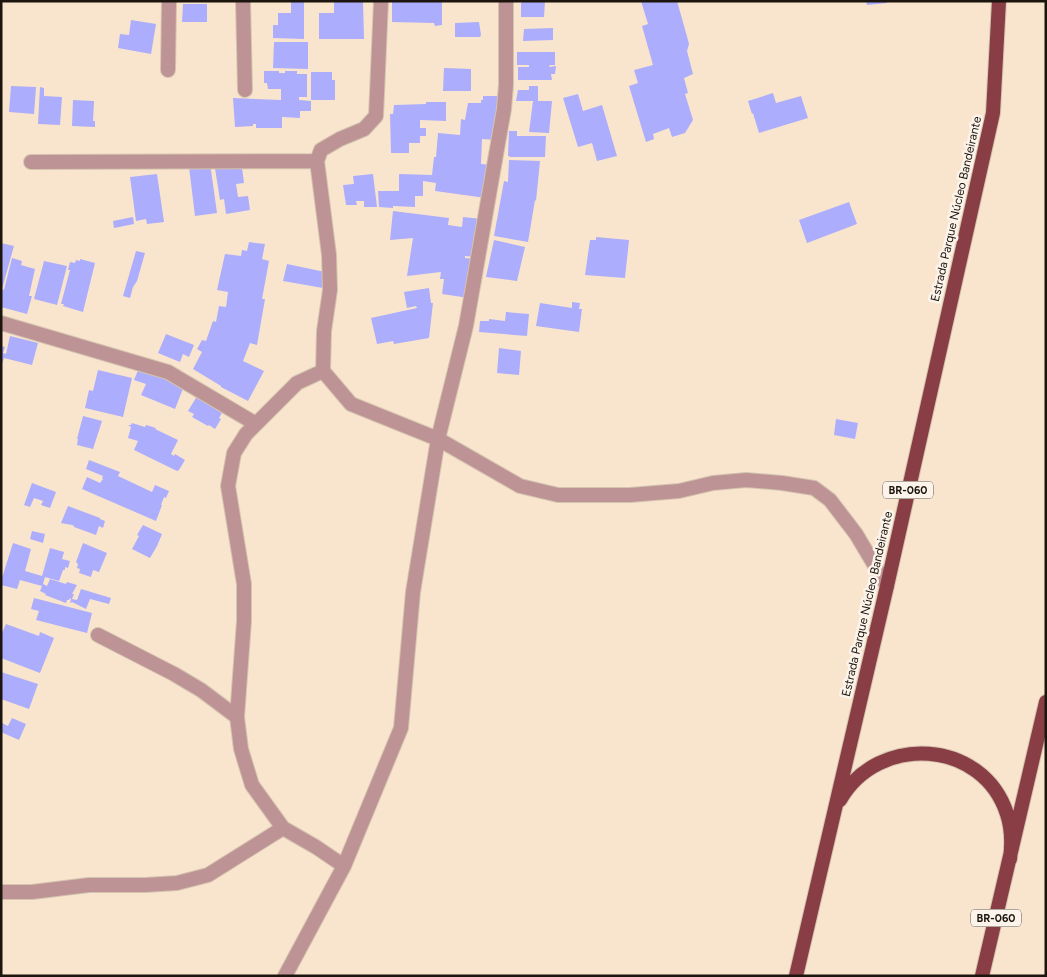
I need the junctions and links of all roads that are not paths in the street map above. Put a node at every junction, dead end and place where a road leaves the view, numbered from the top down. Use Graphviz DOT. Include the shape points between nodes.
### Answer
graph roads {
  1 [pos="169,1"];
  2 [pos="243,1"];
  3 [pos="381,1"];
  4 [pos="506,1"];
  5 [pos="999,1"];
  6 [pos="168,70"];
  7 [pos="245,90"];
  8 [pos="317,161"];
  9 [pos="32,162"];
  10 [pos="1,323"];
  11 [pos="323,370"];
  12 [pos="256,424"];
  13 [pos="438,439"];
  14 [pos="887,586"];
  15 [pos="98,635"];
  16 [pos="1046,702"];
  17 [pos="237,718"];
  18 [pos="283,828"];
  19 [pos="831,828"];
  20 [pos="1010,860"];
  21 [pos="344,866"];
  22 [pos="1,892"];
  23 [pos="285,976"];
  24 [pos="796,976"];
  25 [pos="982,976"];
  1 -- 6 [label="street"];
  2 -- 7 [label="street"];
  3 -- 8 [label="street" via="376,116 364,129 321,150"];
  4 -- 13 [label="street" via="504,109 466,326"];
  5 -- 14 [label="highway, Estrada Parque Núcleo Bandeirante / BR-060" via="993,113"];
  8 -- 9 [label="street"];
  8 -- 11 [label="street" via="330,290"];
  10 -- 12 [label="street" via="168,372"];
  11 -- 12 [label="street" via="297,383"];
  11 -- 13 [label="street" via="351,404"];
  12 -- 17 [label="street" via="234,453 228,486 244,584"];
  13 -- 14 [label="street" via="520,486 558,495 640,495 746,480 814,488 830,500 856,534"];
  13 -- 21 [label="street" via="413,592 401,728"];
  14 -- 19 [label="highway, Estrada Parque Núcleo Bandeirante / BR-060"];
  15 -- 17 [label="street" via="202,690"];
  16 -- 20 [label="highway, BR-060"];
  17 -- 18 [label="street" via="241,749 252,785"];
  18 -- 21 [label="street"];
  18 -- 22 [label="street" via="208,875 177,883"];
  19 -- 20 [label="highway" via="841,798 862,774 889,758 905,754 937,754 968,765 992,786 1001,799 1011,828"];
  19 -- 24 [label="highway, Estrada Parque Núcleo Bandeirante / BR-060"];
  20 -- 25 [label="highway, BR-060"];
  21 -- 23 [label="street"];
}
